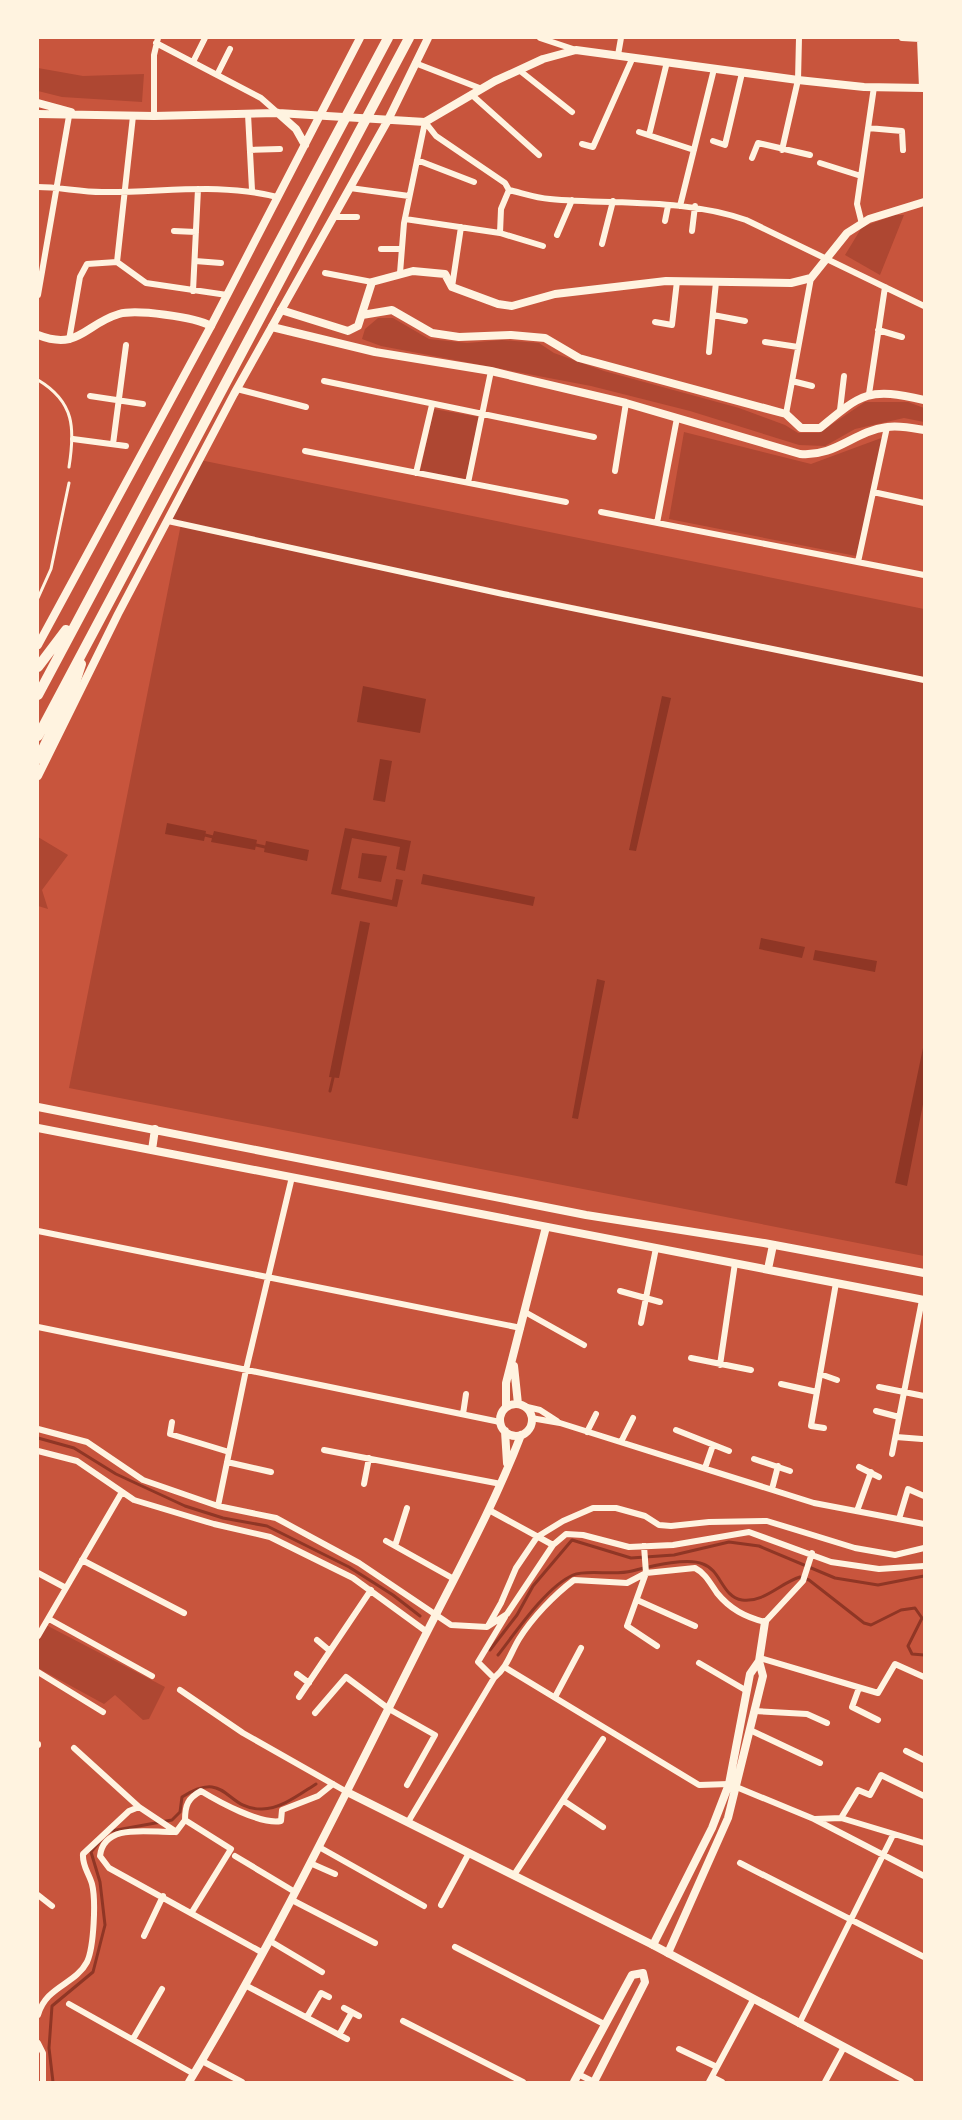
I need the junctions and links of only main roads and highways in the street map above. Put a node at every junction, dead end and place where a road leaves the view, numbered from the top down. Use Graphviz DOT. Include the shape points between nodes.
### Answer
graph roads {
  1 [pos="360,38"];
  2 [pos="410,38"];
  3 [pos="428,38"];
  4 [pos="387,39"];
  5 [pos="923,88"];
  6 [pos="38,103"];
  7 [pos="278,113"];
  8 [pos="38,114"];
  9 [pos="89,116"];
  10 [pos="325,116"];
  11 [pos="388,120"];
  12 [pos="305,145"];
  13 [pos="85,606"];
  14 [pos="91,635"];
  15 [pos="38,645"];
  16 [pos="38,667"];
  17 [pos="38,695"];
  18 [pos="38,736"];
  19 [pos="38,759"];
  20 [pos="38,776"];
  21 [pos="38,1107"];
  22 [pos="38,1128"];
  23 [pos="155,1129"];
  24 [pos="152,1150"];
  25 [pos="773,1245"];
  26 [pos="768,1269"];
  27 [pos="924,1273"];
  28 [pos="923,1300"];
  29 [pos="347,1792"];
  30 [pos="910,2082"];
  1 -- 10 [label="main road"];
  2 -- 14 [label="highway"];
  3 -- 11 [label="main road"];
  4 -- 13 [label="highway"];
  5 -- 11 [label="main road" via="798,80 576,50 519,70 425,122"];
  6 -- 9 [label="main road"];
  7 -- 9 [label="main road"];
  7 -- 10 [label="main road"];
  7 -- 12 [label="main road" via="296,129"];
  8 -- 9 [label="main road"];
  10 -- 11 [label="main road"];
  10 -- 12 [label="main road"];
  11 -- 20 [label="main road" via="237,389"];
  12 -- 15 [label="main road"];
  13 -- 16 [label="highway"];
  13 -- 17 [label="highway"];
  14 -- 18 [label="highway"];
  14 -- 19 [label="highway" via="74,686"];
  21 -- 23 [label="main road"];
  22 -- 24 [label="main road"];
  23 -- 24 [label="main road"];
  23 -- 25 [label="main road" via="586,1215"];
  24 -- 26 [label="main road"];
  25 -- 26 [label="main road"];
  25 -- 27 [label="main road"];
  26 -- 28 [label="main road"];
  29 -- 30 [label="main road" via="653,1945"];
}
